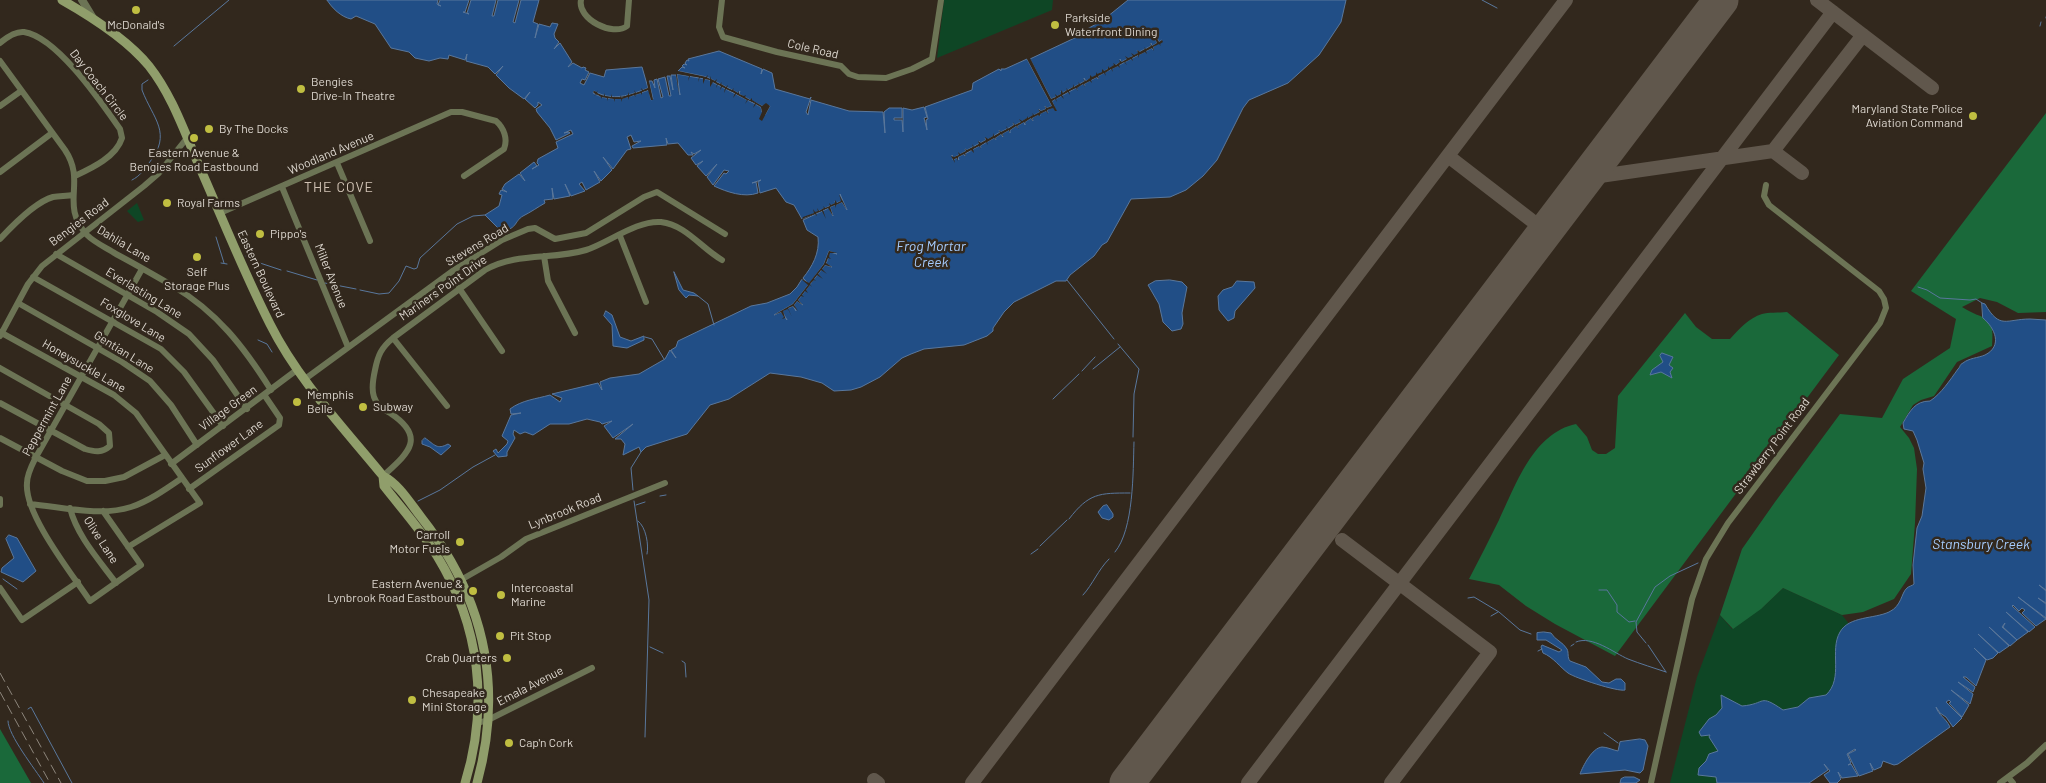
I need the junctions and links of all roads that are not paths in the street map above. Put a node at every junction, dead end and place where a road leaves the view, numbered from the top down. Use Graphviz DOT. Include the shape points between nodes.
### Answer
graph roads {
  1 [pos="62,0"];
  2 [pos="82,0"];
  3 [pos="581,0"];
  4 [pos="629,0"];
  5 [pos="722,0"];
  6 [pos="941,0"];
  7 [pos="77,4"];
  8 [pos="94,20"];
  9 [pos="0,43"];
  10 [pos="0,61"];
  11 [pos="21,91"];
  12 [pos="0,106"];
  13 [pos="52,133"];
  14 [pos="188,138"];
  15 [pos="337,163"];
  16 [pos="0,172"];
  17 [pos="76,176"];
  18 [pos="464,176"];
  19 [pos="1766,185"];
  20 [pos="282,187"];
  21 [pos="73,195"];
  22 [pos="220,213"];
  23 [pos="85,232"];
  24 [pos="726,234"];
  25 [pos="620,236"];
  26 [pos="0,239"];
  27 [pos="370,241"];
  28 [pos="56,254"];
  29 [pos="544,256"];
  30 [pos="722,260"];
  31 [pos="142,269"];
  32 [pos="33,276"];
  33 [pos="459,288"];
  34 [pos="127,295"];
  35 [pos="646,302"];
  36 [pos="18,303"];
  37 [pos="112,321"];
  38 [pos="575,333"];
  39 [pos="1,334"];
  40 [pos="393,338"];
  41 [pos="348,347"];
  42 [pos="98,348"];
  43 [pos="502,350"];
  44 [pos="0,368"];
  45 [pos="298,369"];
  46 [pos="82,377"];
  47 [pos="304,379"];
  48 [pos="271,390"];
  49 [pos="265,396"];
  50 [pos="0,403"];
  51 [pos="66,405"];
  52 [pos="446,406"];
  53 [pos="247,409"];
  54 [pos="223,426"];
  55 [pos="52,430"];
  56 [pos="0,438"];
  57 [pos="197,444"];
  58 [pos="165,455"];
  59 [pos="36,457"];
  60 [pos="171,464"];
  61 [pos="383,476"];
  62 [pos="182,478"];
  63 [pos="665,483"];
  64 [pos="189,489"];
  65 [pos="0,499"];
  66 [pos="30,504"];
  67 [pos="0,505"];
  68 [pos="70,508"];
  69 [pos="103,511"];
  70 [pos="128,547"];
  71 [pos="462,580"];
  72 [pos="78,582"];
  73 [pos="116,583"];
  74 [pos="453,584"];
  75 [pos="0,588"];
  76 [pos="592,668"];
  77 [pos="488,720"];
  78 [pos="478,723"];
  79 [pos="2046,745"];
  80 [pos="2008,777"];
  81 [pos="466,783"];
  82 [pos="476,783"];
  83 [pos="1651,783"];
  84 [pos="2000,783"];
  85 [pos="2013,783"];
  1 -- 7 [label="main road, Eastern Boulevard"];
  2 -- 8 [label="street"];
  3 -- 4 [label="street" via="581,9 587,18 614,30 627,26"];
  5 -- 6 [label="street, Cole Road" via="720,27 724,37 841,66 858,77 878,79 932,59"];
  7 -- 8 [label="main road, Eastern Boulevard"];
  8 -- 14 [label="main road, Eastern Boulevard" via="150,67"];
  9 -- 17 [label="street, Day Coach Circle" via="21,32 49,44 72,65 120,129 122,138 113,152"];
  10 -- 11 [label="street"];
  11 -- 12 [label="street"];
  11 -- 13 [label="street"];
  13 -- 16 [label="street"];
  13 -- 17 [label="street" via="69,156"];
  14 -- 22 [label="main road, Eastern Boulevard"];
  14 -- 23 [label="street, Bengies Road" via="152,179"];
  15 -- 18 [label="street, Woodland Avenue" via="451,112 496,121 505,135 504,149"];
  15 -- 20 [label="street, Woodland Avenue"];
  15 -- 27 [label="street"];
  17 -- 21 [label="street, Dahlia Lane"];
  19 -- 83 [label="street, Strawberry Point Road" via="1764,196 1769,205 1879,291 1885,312 1856,356 1728,523 1706,559 1692,600"];
  20 -- 22 [label="street, Woodland Avenue"];
  20 -- 41 [label="street, Miller Avenue"];
  21 -- 23 [label="street, Dahlia Lane" via="74,212"];
  21 -- 26 [label="street" via="46,200"];
  22 -- 45 [label="main road, Eastern Boulevard" via="270,325"];
  23 -- 28 [label="street, Bengies Road"];
  23 -- 31 [label="street, Dahlia Lane"];
  24 -- 41 [label="street, Stevens Road" via="657,192 586,234 555,239 535,228 528,229 502,240 460,266"];
  25 -- 29 [label="street, Mariners Point Drive" via="582,251"];
  25 -- 30 [label="street, Mariners Point Drive" via="646,223 666,223 695,238"];
  25 -- 35 [label="street"];
  28 -- 32 [label="street, Bengies Road"];
  28 -- 34 [label="street, Everlasting Lane"];
  29 -- 33 [label="street, Mariners Point Drive" via="493,265"];
  29 -- 38 [label="street" via="548,281"];
  31 -- 34 [label="street, Peppermint Lane"];
  31 -- 48 [label="street, Dahlia Lane" via="193,299 221,322"];
  32 -- 36 [label="street, Bengies Road"];
  32 -- 37 [label="street, Foxglove Lane"];
  33 -- 40 [label="street, Mariners Point Drive"];
  33 -- 43 [label="street"];
  34 -- 37 [label="street, Peppermint Lane"];
  34 -- 53 [label="street, Everlasting Lane" via="172,322 202,346"];
  36 -- 39 [label="street, Bengies Road"];
  36 -- 42 [label="street, Gentian Lane"];
  37 -- 42 [label="street, Peppermint Lane"];
  37 -- 54 [label="street, Foxglove Lane" via="153,344 175,361"];
  39 -- 46 [label="street, Honeysuckle Lane"];
  40 -- 52 [label="street"];
  40 -- 61 [label="street, Mariners Point Drive" via="378,354 373,395 378,404 405,424 411,442 408,452"];
  41 -- 47 [label="street, Stevens Road"];
  42 -- 46 [label="street, Peppermint Lane"];
  42 -- 57 [label="street, Gentian Lane" via="155,386"];
  44 -- 51 [label="street"];
  45 -- 47 [label="main road, Eastern Boulevard"];
  45 -- 48 [label="street, Village Green"];
  46 -- 51 [label="street, Peppermint Lane"];
  46 -- 58 [label="street, Honeysuckle Lane" via="136,413"];
  47 -- 61 [label="main road, Eastern Boulevard"];
  48 -- 49 [label="street, Village Green"];
  49 -- 53 [label="street, Village Green"];
  49 -- 64 [label="street, Sunflower Lane" via="280,418 279,425"];
  50 -- 55 [label="street"];
  51 -- 55 [label="street, Peppermint Lane"];
  51 -- 55 [label="street" via="104,428 111,439 110,446 99,452 85,449"];
  53 -- 54 [label="street, Village Green"];
  54 -- 57 [label="street, Village Green"];
  55 -- 59 [label="street, Peppermint Lane"];
  56 -- 59 [label="street"];
  57 -- 60 [label="street, Village Green"];
  58 -- 59 [label="street" via="124,477 105,481 75,477"];
  58 -- 60 [label="street, Honeysuckle Lane"];
  59 -- 66 [label="street, Peppermint Lane" via="27,481"];
  60 -- 62 [label="street, Honeysuckle Lane"];
  61 -- 71 [label="main road, Eastern Boulevard" via="392,480 432,531"];
  61 -- 74 [label="main road, Eastern Boulevard" via="384,486 425,538"];
  62 -- 64 [label="street, Honeysuckle Lane"];
  62 -- 69 [label="street" via="138,505"];
  63 -- 71 [label="street, Lynbrook Road" via="526,539"];
  64 -- 70 [label="street, Honeysuckle Lane" via="200,503"];
  65 -- 67 [label="street"];
  66 -- 68 [label="street"];
  66 -- 72 [label="street, Peppermint Lane" via="40,526"];
  68 -- 69 [label="street"];
  68 -- 73 [label="street, Olive Lane" via="81,535"];
  69 -- 70 [label="street"];
  70 -- 73 [label="street" via="141,565"];
  71 -- 74 [label="street, Lynbrook Road"];
  71 -- 77 [label="main road, Eastern Boulevard" via="477,617 486,654"];
  72 -- 73 [label="street, Peppermint Lane" via="90,601"];
  72 -- 75 [label="street" via="22,620"];
  74 -- 78 [label="main road, Eastern Boulevard" via="473,643 478,678"];
  76 -- 77 [label="street, Emala Avenue"];
  77 -- 78 [label="street, Emala Avenue"];
  77 -- 82 [label="main road, Eastern Boulevard"];
  78 -- 81 [label="main road, Eastern Boulevard"];
  79 -- 80 [label="street"];
  80 -- 84 [label="street"];
  80 -- 85 [label="street"];
}
